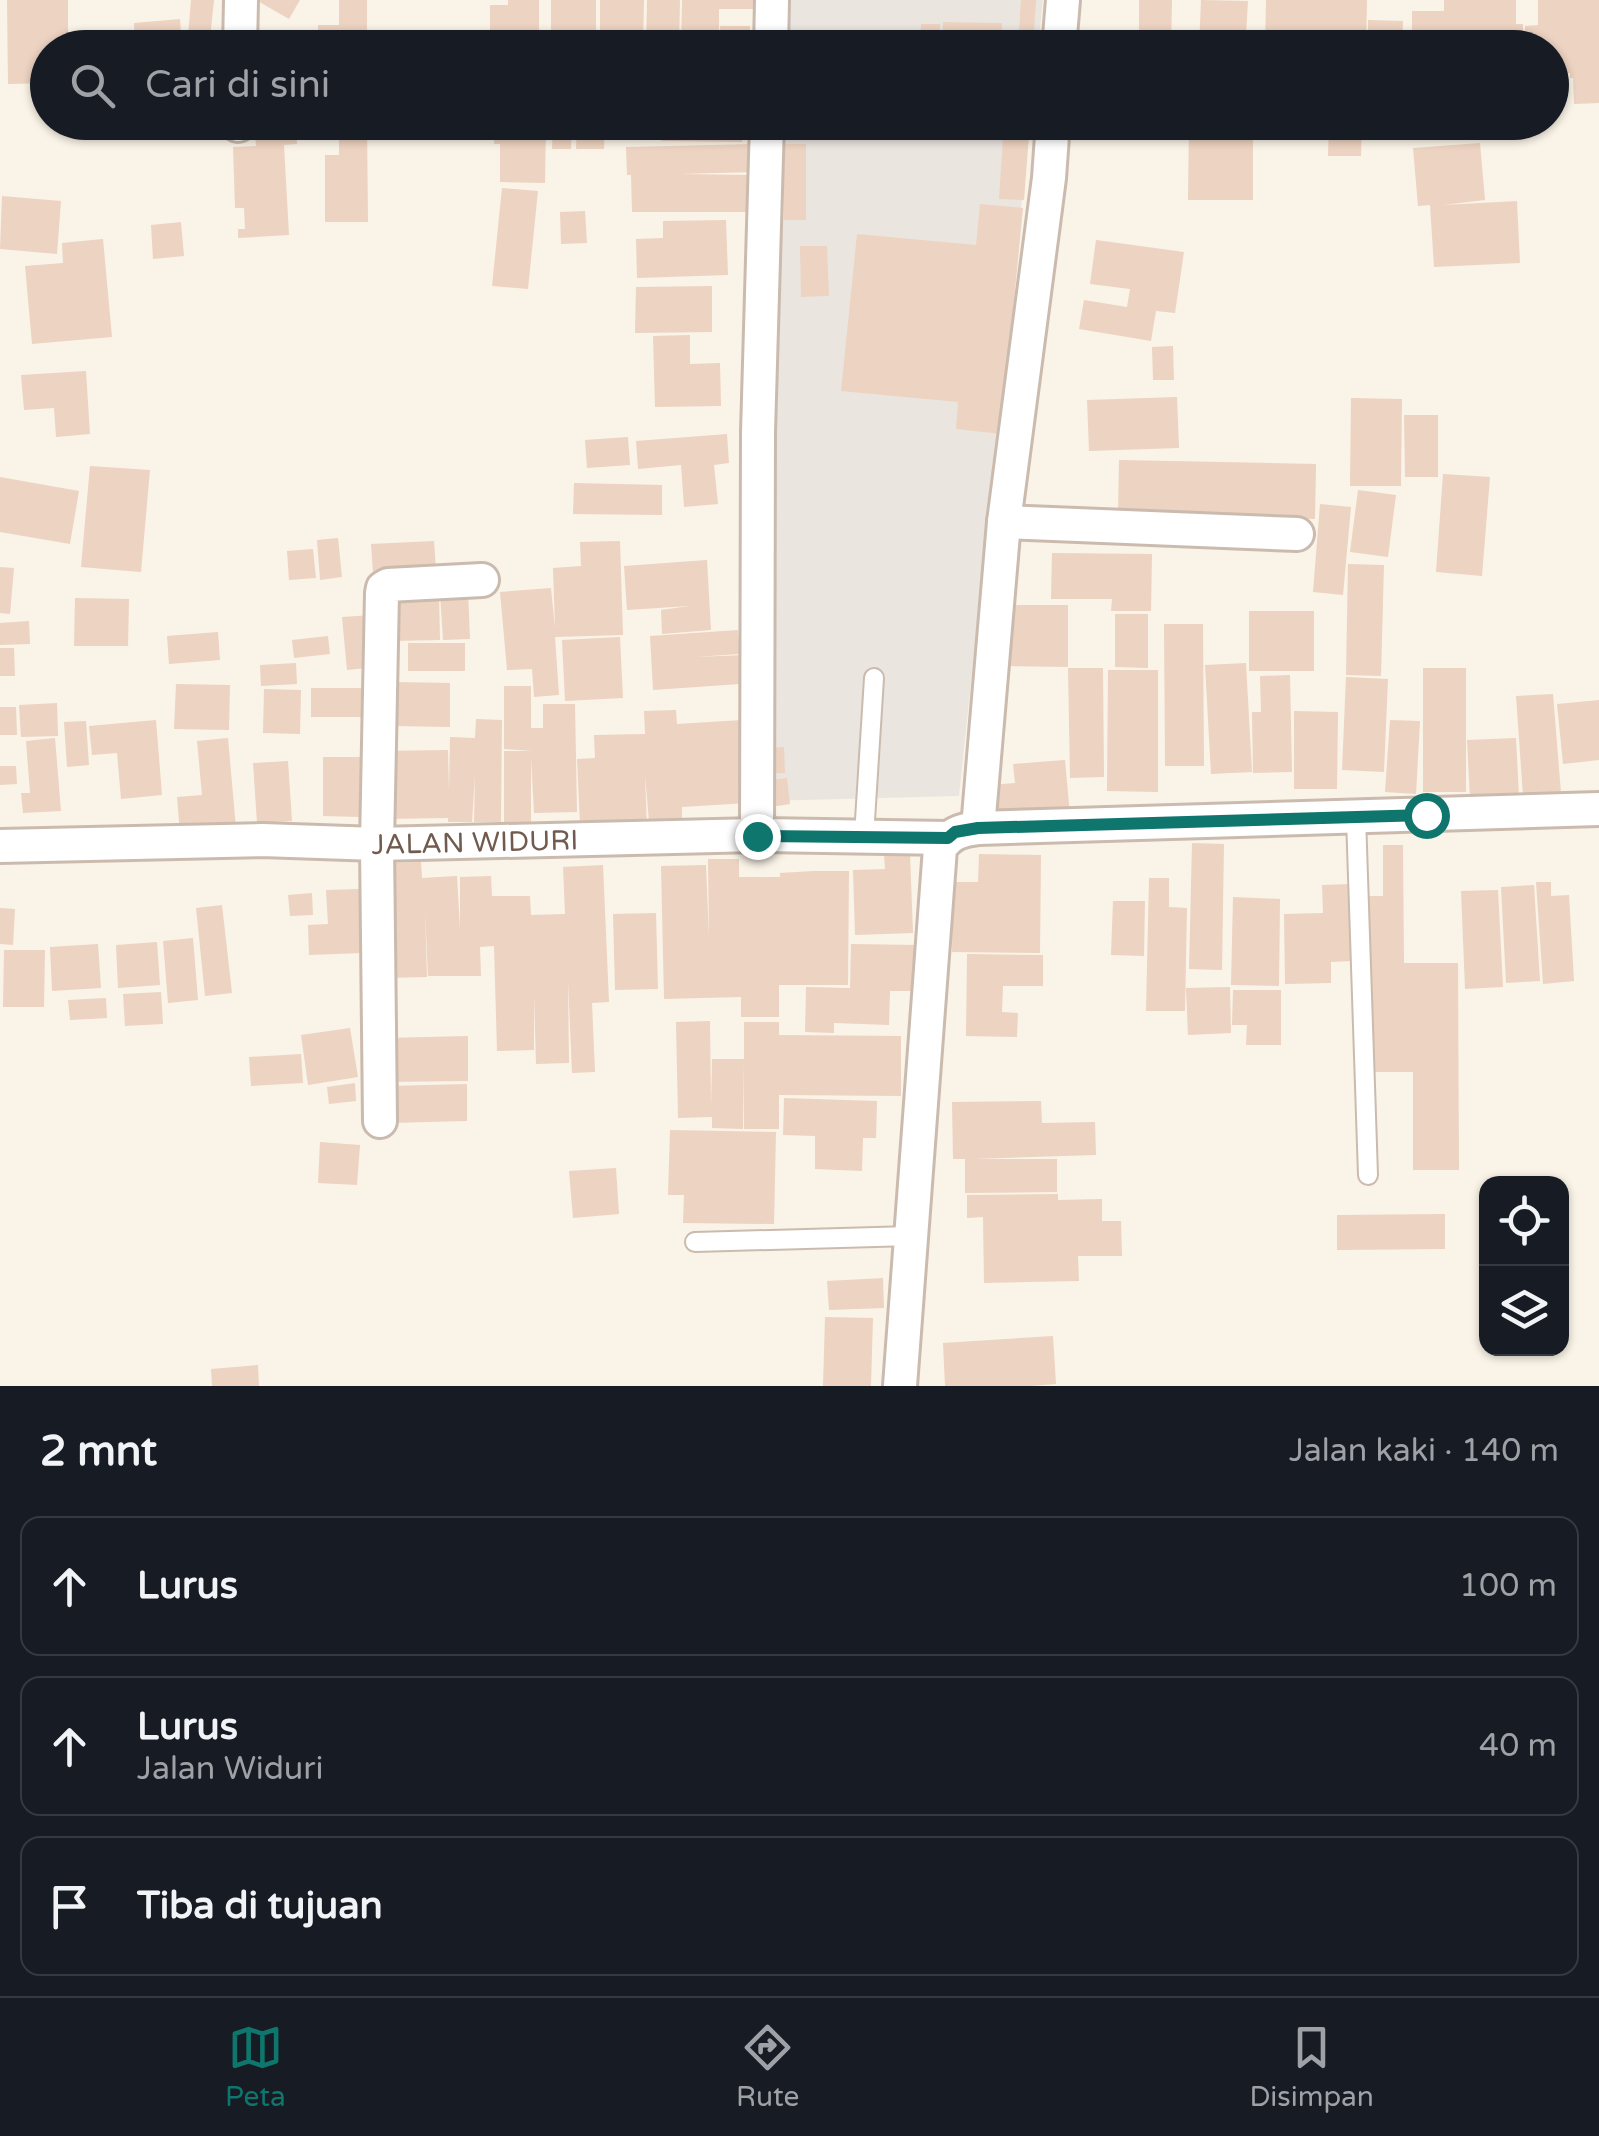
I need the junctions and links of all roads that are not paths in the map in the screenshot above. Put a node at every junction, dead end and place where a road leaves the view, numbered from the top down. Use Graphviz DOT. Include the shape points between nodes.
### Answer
graph roads {
  1 [pos="242,0"];
  2 [pos="772,0"];
  3 [pos="1063,0"];
  4 [pos="241,30"];
  5 [pos="771,30"];
  6 [pos="1060,30"];
  7 [pos="767,140"];
  8 [pos="1052,140"];
  9 [pos="1004,522"];
  10 [pos="1297,534"];
  11 [pos="482,580"];
  12 [pos="874,678"];
  13 [pos="1599,810"];
  14 [pos="1356,817"];
  15 [pos="963,833"];
  16 [pos="757,836"];
  17 [pos="864,836"];
  18 [pos="377,844"];
  19 [pos="0,846"];
  20 [pos="380,1121"];
  21 [pos="1368,1175"];
  22 [pos="911,1236"];
  23 [pos="695,1242"];
  24 [pos="900,1386"];
  1 -- 4 [label="street"];
  2 -- 5 [label="street"];
  3 -- 6 [label="street"];
  7 -- 16 [label="street" via="758,432"];
  8 -- 9 [label="street"];
  9 -- 10 [label="street"];
  9 -- 15 [label="street"];
  11 -- 18 [label="street" via="382,588"];
  12 -- 17 [label="lane"];
  13 -- 14 [label="street, JALAN WIDURI"];
  14 -- 15 [label="street, JALAN WIDURI"];
  14 -- 21 [label="lane"];
  15 -- 17 [label="street, JALAN WIDURI"];
  15 -- 22 [label="street" via="940,848"];
  16 -- 17 [label="street, JALAN WIDURI"];
  16 -- 18 [label="street, JALAN WIDURI"];
  18 -- 19 [label="street, JALAN WIDURI"];
  18 -- 20 [label="street"];
  22 -- 23 [label="lane"];
  22 -- 24 [label="street"];
}
